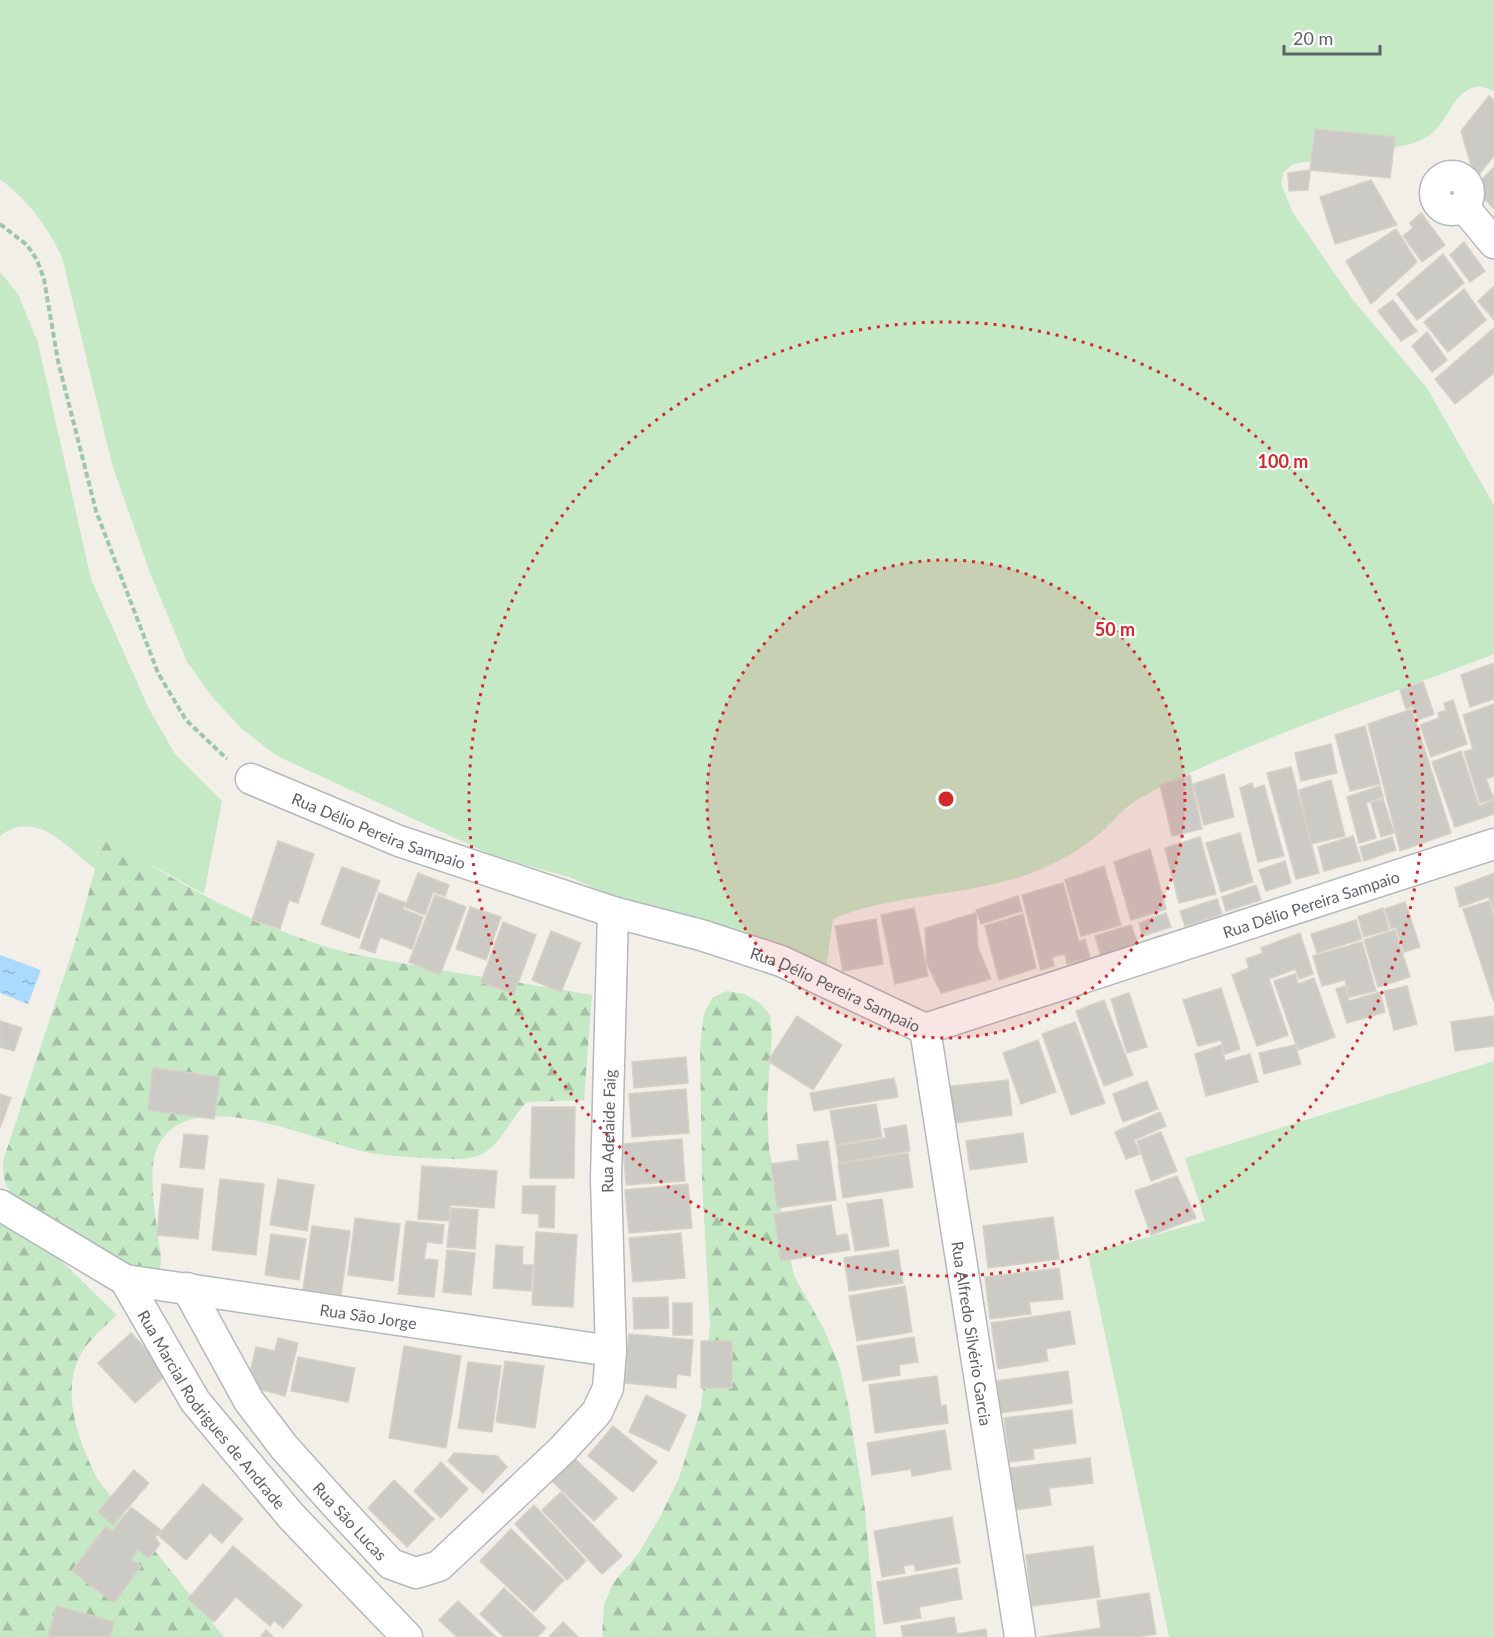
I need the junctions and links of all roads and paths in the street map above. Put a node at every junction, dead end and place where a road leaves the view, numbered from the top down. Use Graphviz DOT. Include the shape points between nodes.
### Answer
graph roads {
  1 [pos="1463,206"];
  2 [pos="0,224"];
  3 [pos="1494,243"];
  4 [pos="251,780"];
  5 [pos="1494,844"];
  6 [pos="613,912"];
  7 [pos="925,1029"];
  8 [pos="0,1204"];
  9 [pos="125,1280"];
  10 [pos="187,1288"];
  11 [pos="611,1351"];
  12 [pos="407,1637"];
  13 [pos="1020,1637"];
  1 -- 3 [label="street"];
  2 -- 4 [label="path" via="27,245 45,279 58,361 96,511 158,673 186,720"];
  4 -- 6 [label="street, Rua Délio Pereira Sampaio" via="399,842"];
  5 -- 7 [label="street, Rua Délio Pereira Sampaio"];
  6 -- 7 [label="street, Rua Délio Pereira Sampaio" via="781,961"];
  6 -- 11 [label="street, Rua Adelaide Faig" via="606,1179"];
  7 -- 13 [label="street, Rua Alfredo Silvério Garcia"];
  8 -- 9 [label="street, Rua Marcial Rodrigues de Andrade"];
  9 -- 10 [label="street, Rua São Jorge"];
  9 -- 12 [label="street, Rua Marcial Rodrigues de Andrade" via="202,1410 291,1516"];
  10 -- 11 [label="street, Rua São Jorge"];
  10 -- 11 [label="street, Rua São Lucas" via="249,1401 284,1448 392,1564 409,1572 425,1572 439,1566 597,1412 608,1388"];
}
